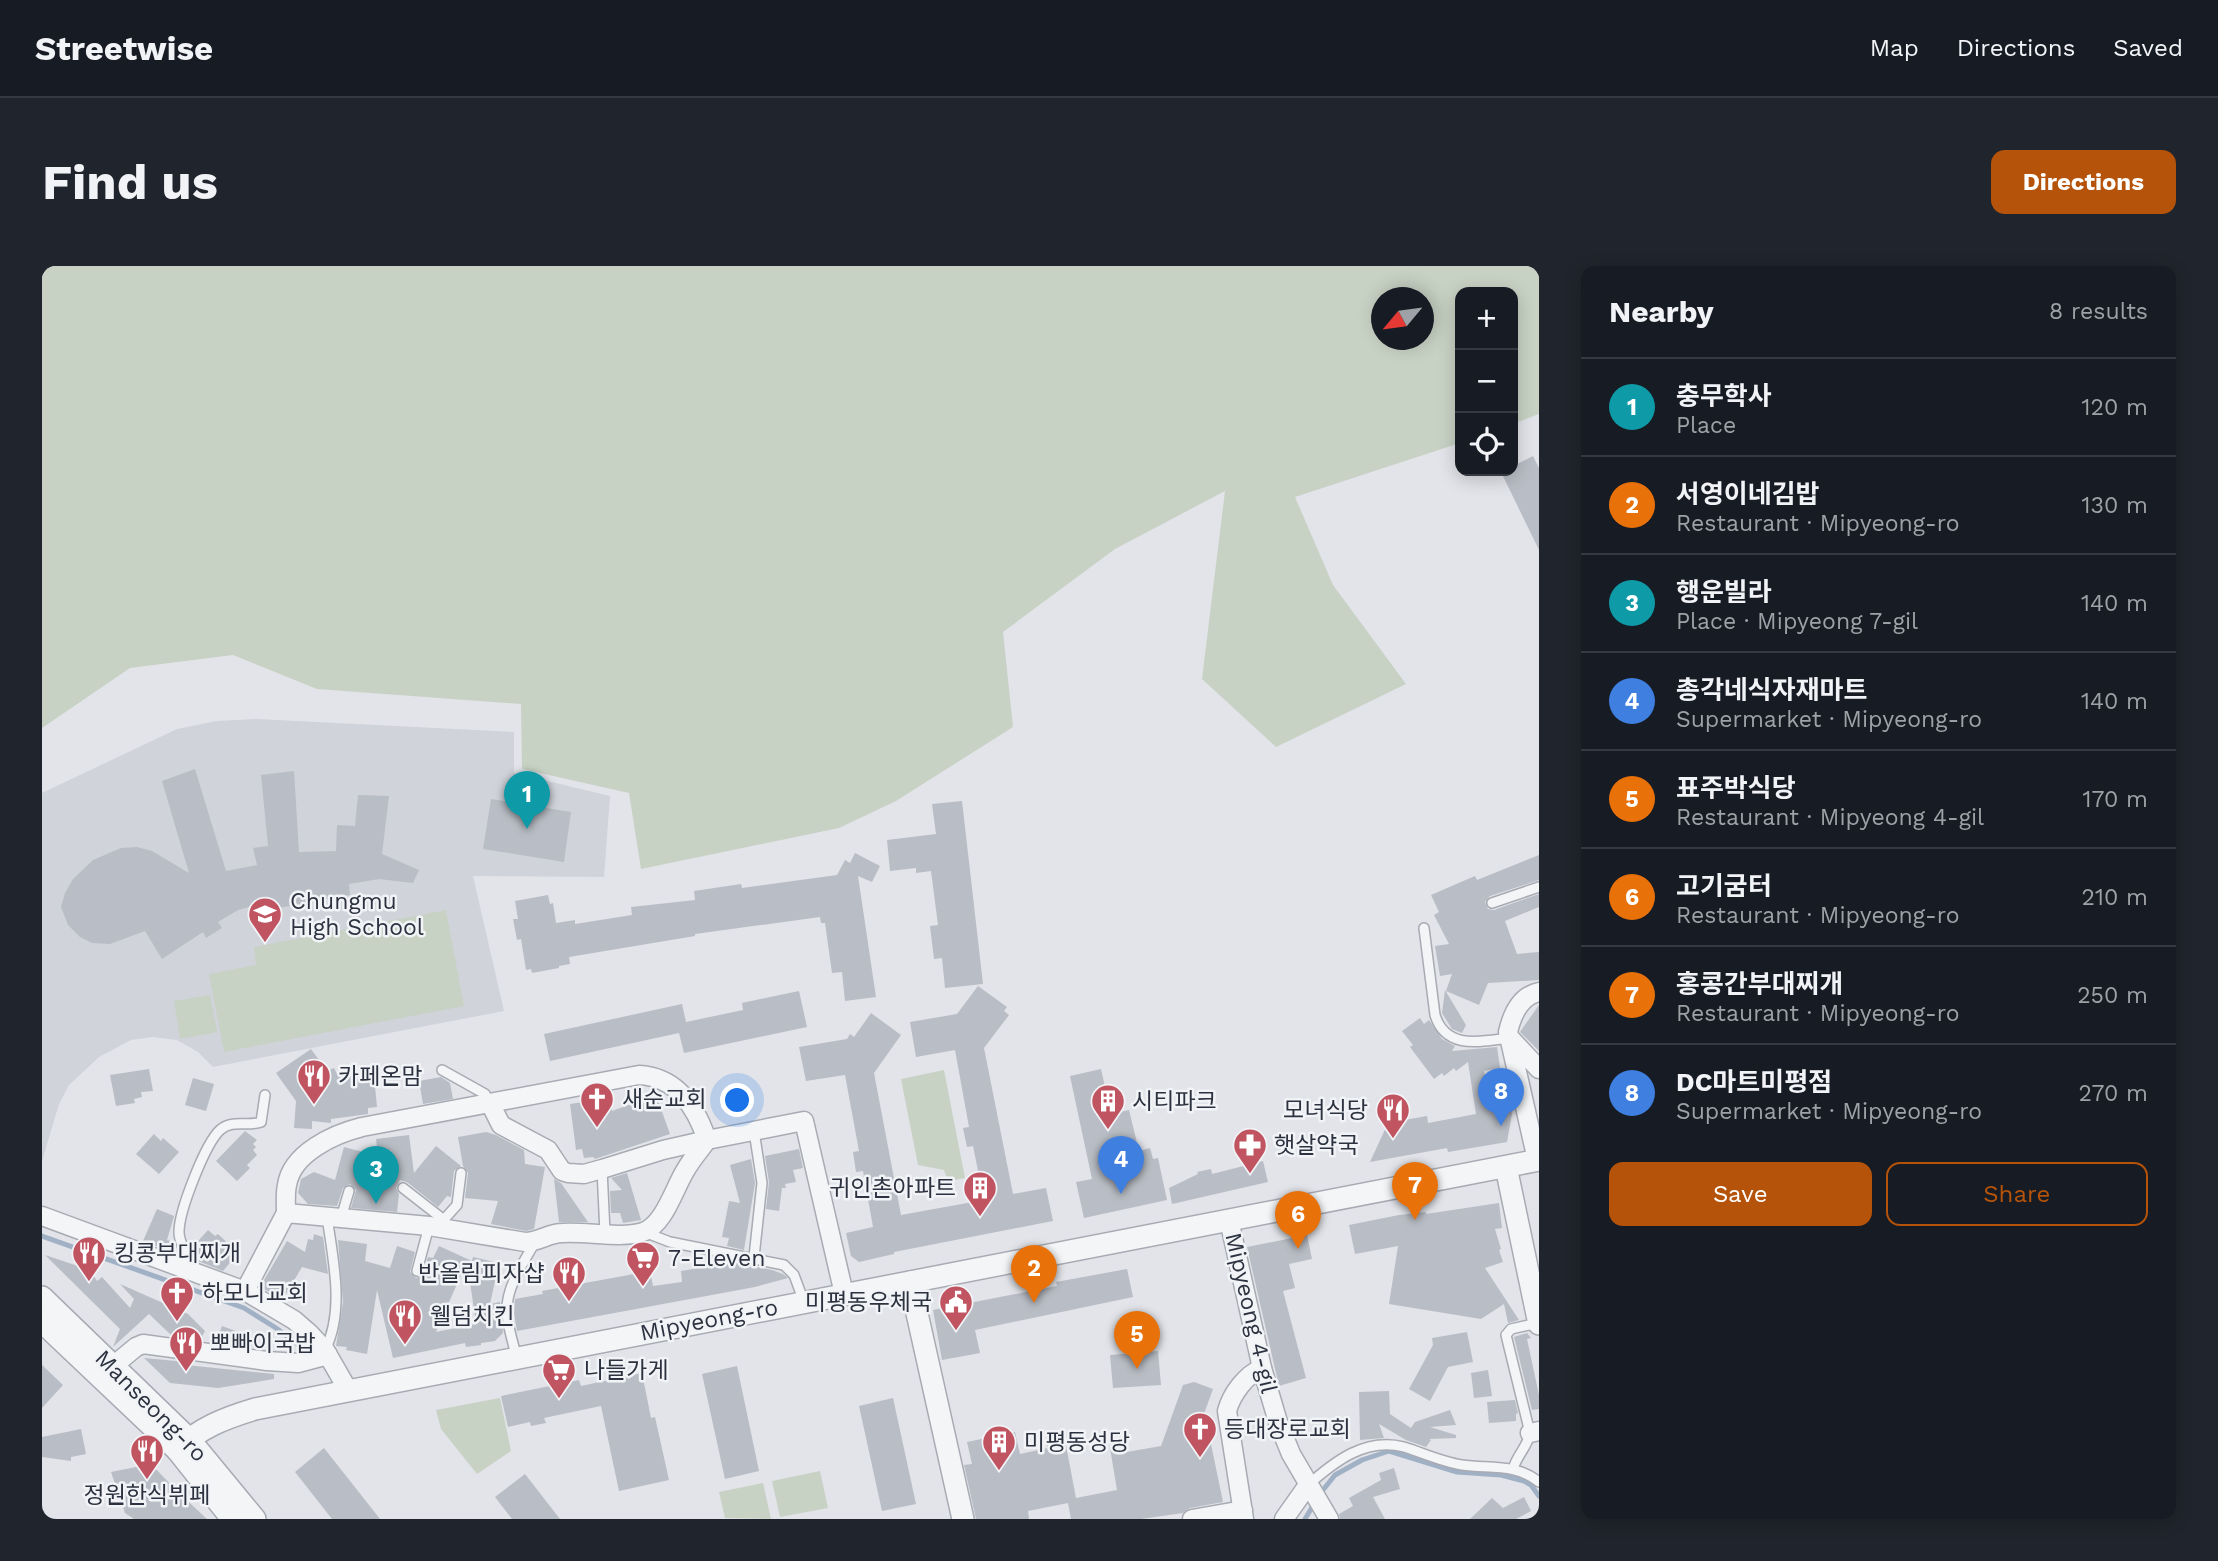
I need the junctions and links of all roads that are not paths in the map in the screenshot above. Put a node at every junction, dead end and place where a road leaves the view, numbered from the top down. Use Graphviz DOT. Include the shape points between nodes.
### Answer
graph roads {
  1 [pos="1539,887"];
  2 [pos="1492,902"];
  3 [pos="1424,929"];
  4 [pos="1539,992"];
  5 [pos="1510,1038"];
  6 [pos="1539,1069"];
  7 [pos="442,1070"];
  8 [pos="265,1095"];
  9 [pos="490,1103"];
  10 [pos="754,1131"];
  11 [pos="708,1140"];
  12 [pos="1538,1160"];
  13 [pos="1506,1167"];
  14 [pos="602,1170"];
  15 [pos="461,1173"];
  16 [pos="403,1188"];
  17 [pos="349,1191"];
  18 [pos="286,1213"];
  19 [pos="42,1216"];
  20 [pos="334,1218"];
  21 [pos="1229,1220"];
  22 [pos="436,1224"];
  23 [pos="643,1232"];
  24 [pos="606,1233"];
  25 [pos="535,1242"];
  26 [pos="754,1257"];
  27 [pos="417,1271"];
  28 [pos="195,1272"];
  29 [pos="910,1282"];
  30 [pos="245,1291"];
  31 [pos="844,1294"];
  32 [pos="804,1302"];
  33 [pos="44,1312"];
  34 [pos="1539,1324"];
  35 [pos="326,1353"];
  36 [pos="517,1357"];
  37 [pos="113,1366"];
  38 [pos="1262,1368"];
  39 [pos="348,1390"];
  40 [pos="1534,1432"];
  41 [pos="183,1444"];
  42 [pos="1513,1469"];
  43 [pos="1539,1482"];
  44 [pos="1310,1487"];
  45 [pos="1326,1513"];
  46 [pos="1244,1515"];
  47 [pos="232,1519"];
  48 [pos="255,1519"];
  49 [pos="963,1519"];
  50 [pos="1192,1519"];
  51 [pos="1284,1519"];
  1 -- 2 [label="lane"];
  3 -- 5 [label="lane" via="1441,1028 1464,1042"];
  4 -- 5 [label="street" via="1531,994 1514,1013"];
  5 -- 6 [label="street"];
  5 -- 12 [label="street"];
  7 -- 9 [label="lane" via="485,1094"];
  8 -- 28 [label="lane" via="261,1122 235,1122 220,1130 188,1191 179,1233"];
  9 -- 11 [label="street" via="653,1076 665,1080 690,1103"];
  9 -- 14 [label="street" via="501,1125 548,1150 562,1171 584,1174"];
  9 -- 18 [label="street" via="362,1127 332,1138 293,1169 287,1184"];
  10 -- 11 [label="street"];
  10 -- 26 [label="lane" via="762,1183"];
  10 -- 31 [label="street" via="804,1121"];
  11 -- 14 [label="street"];
  11 -- 23 [label="street" via="686,1168 661,1216"];
  12 -- 13 [label="street, Mipyeong-ro"];
  13 -- 21 [label="street, Mipyeong-ro"];
  13 -- 34 [label="street"];
  14 -- 24 [label="lane"];
  15 -- 22 [label="lane" via="457,1205"];
  16 -- 22 [label="lane"];
  17 -- 20 [label="lane"];
  18 -- 20 [label="street"];
  18 -- 30 [label="street"];
  19 -- 28 [label="street"];
  20 -- 22 [label="street"];
  20 -- 35 [label="lane" via="335,1297"];
  21 -- 29 [label="street, Mipyeong-ro"];
  21 -- 38 [label="street, Mipyeong 4-gil"];
  22 -- 25 [label="street"];
  22 -- 27 [label="lane"];
  23 -- 24 [label="street"];
  23 -- 26 [label="lane" via="670,1242"];
  24 -- 25 [label="street" via="558,1233"];
  25 -- 36 [label="lane" via="507,1302"];
  26 -- 32 [label="lane" via="790,1268"];
  28 -- 30 [label="street"];
  29 -- 31 [label="street, Mipyeong-ro"];
  29 -- 49 [label="street"];
  30 -- 35 [label="street" via="294,1320"];
  31 -- 32 [label="street, Mipyeong-ro"];
  32 -- 36 [label="street, Mipyeong-ro"];
  33 -- 37 [label="street, Manseong-ro"];
  33 -- 41 [label="street, Manseong-ro"];
  34 -- 40 [label="lane" via="1511,1329 1506,1337"];
  35 -- 37 [label="street" via="298,1363 143,1344"];
  35 -- 39 [label="street"];
  36 -- 39 [label="street, Mipyeong-ro"];
  37 -- 41 [label="street, Manseong-ro"];
  38 -- 44 [label="street, Mipyeong 4-gil" via="1283,1437"];
  38 -- 46 [label="street" via="1247,1377 1227,1409"];
  39 -- 41 [label="street, Mipyeong-ro" via="235,1415"];
  40 -- 42 [label="lane"];
  41 -- 47 [label="street, Manseong-ro"];
  41 -- 48 [label="street, Manseong-ro"];
  42 -- 43 [label="lane"];
  42 -- 44 [label="lane" via="1461,1465 1381,1445 1341,1459"];
  44 -- 45 [label="street, Mipyeong 4-gil"];
  44 -- 51 [label="street"];
  46 -- 50 [label="street"];
}
